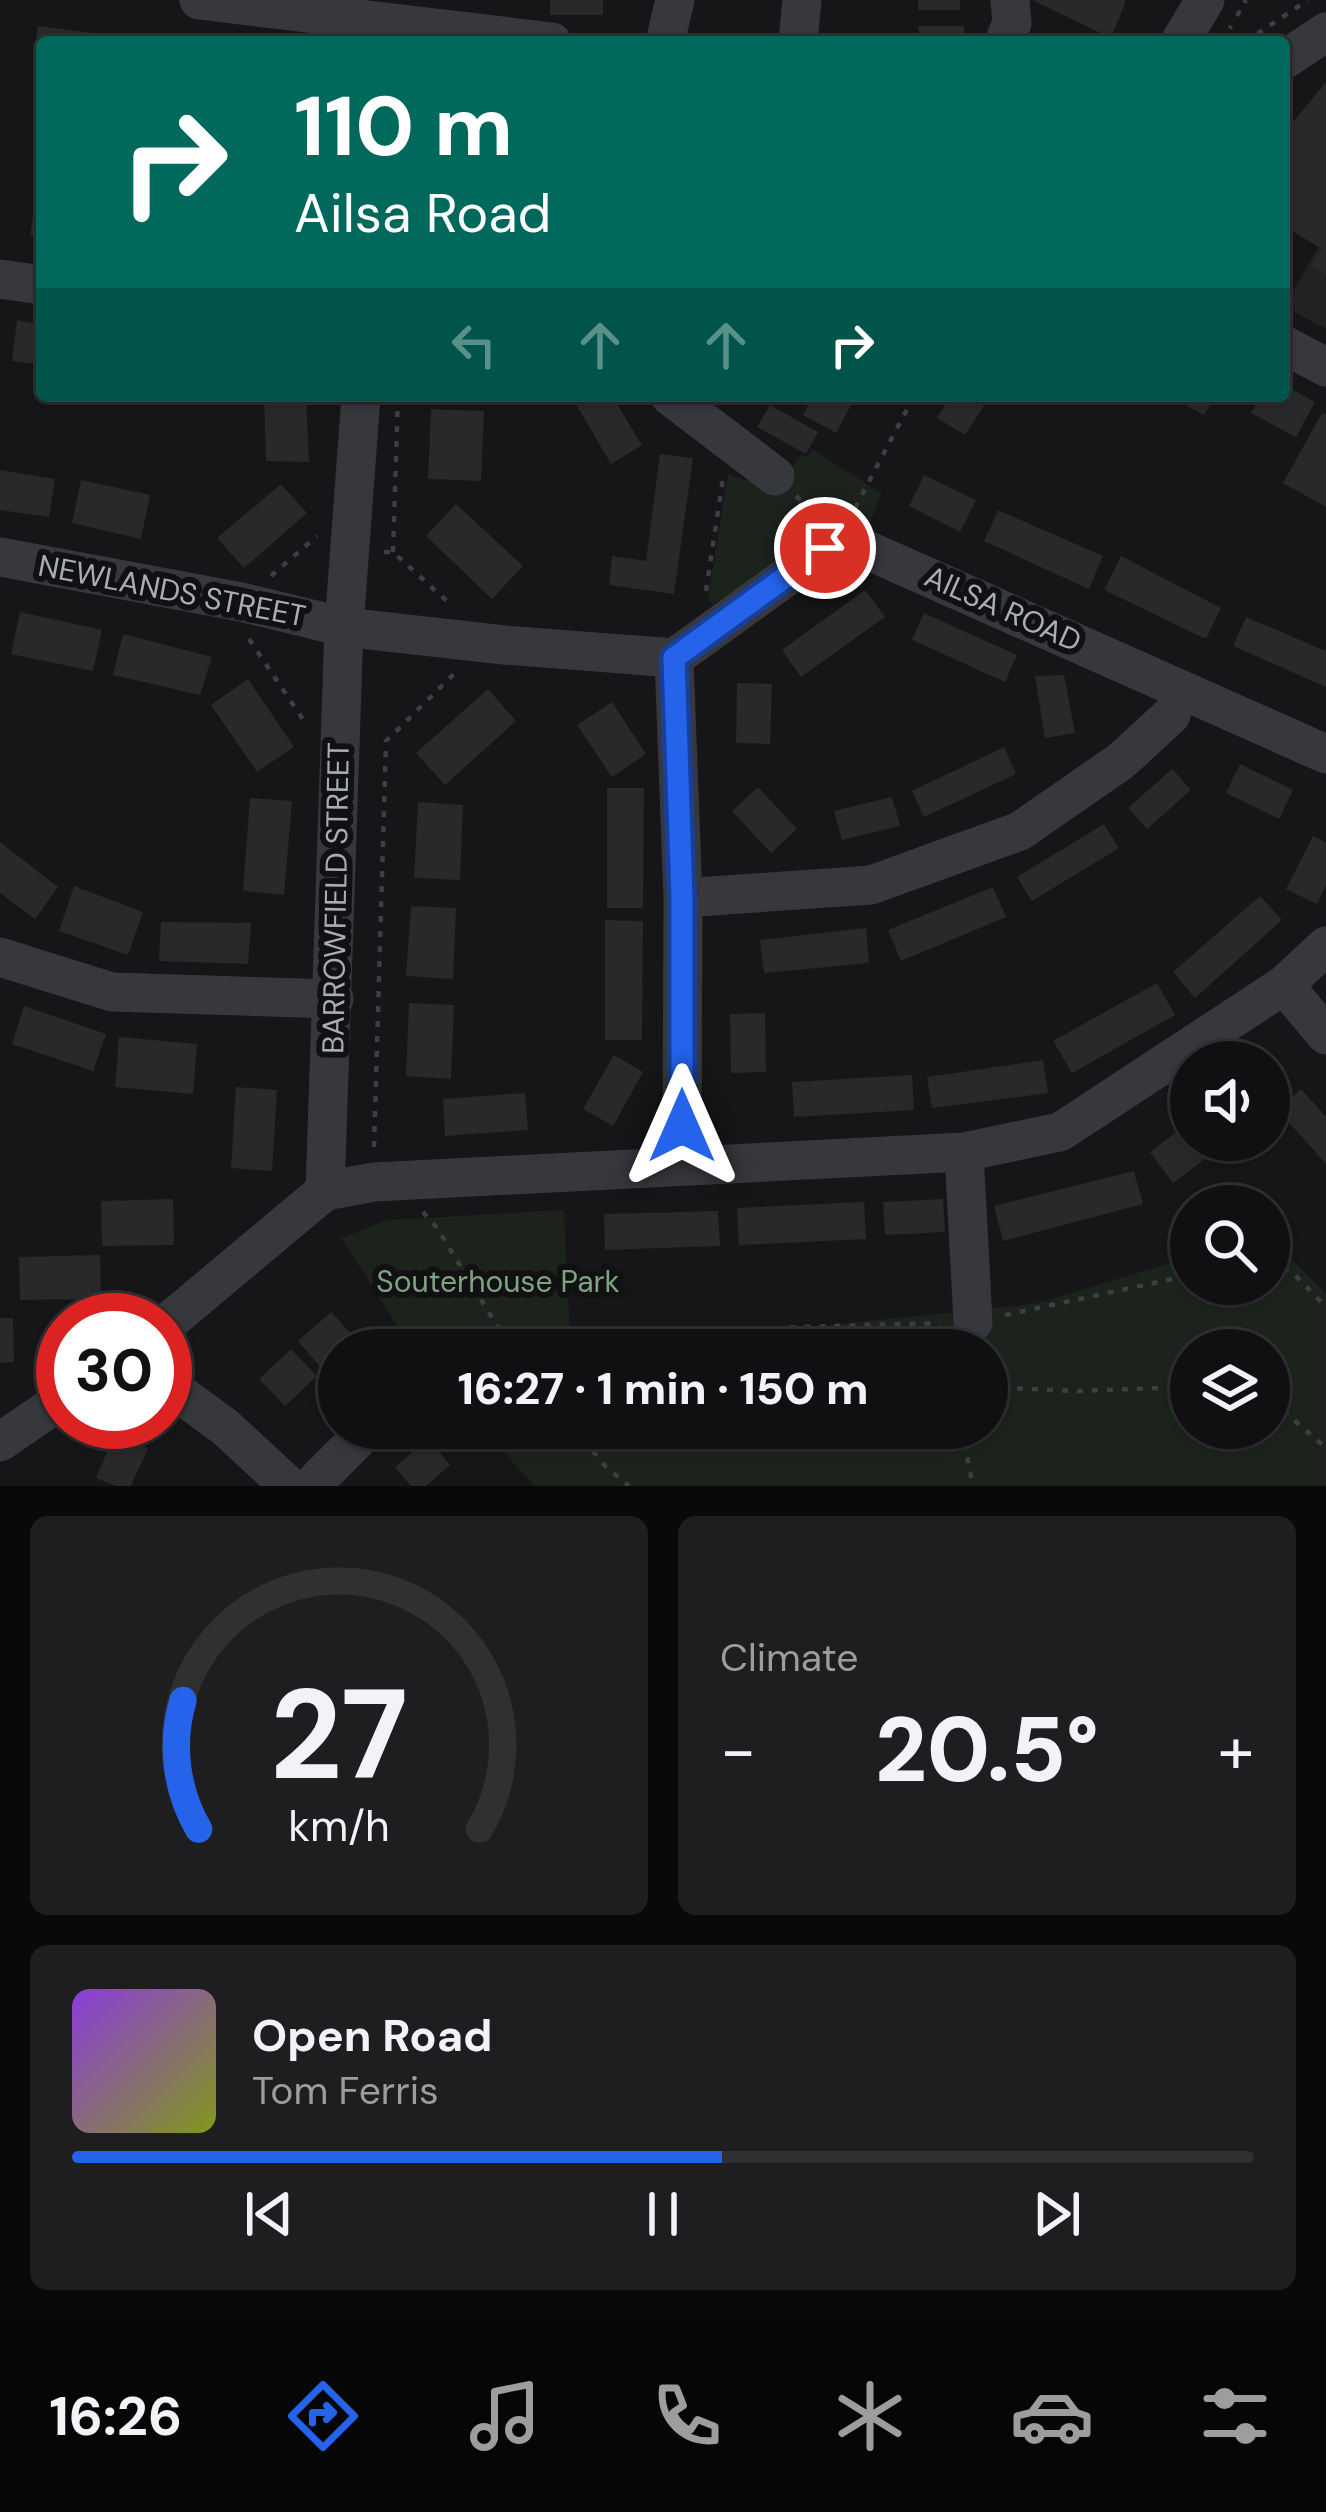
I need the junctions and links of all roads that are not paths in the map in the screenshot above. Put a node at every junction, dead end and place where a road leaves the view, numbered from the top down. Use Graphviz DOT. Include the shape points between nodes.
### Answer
graph roads {
  1 [pos="200,0"];
  2 [pos="674,0"];
  3 [pos="802,0"];
  4 [pos="1010,0"];
  5 [pos="1205,0"];
  6 [pos="377,32"];
  7 [pos="1326,32"];
  8 [pos="447,36"];
  9 [pos="666,36"];
  10 [pos="799,36"];
  11 [pos="1007,36"];
  12 [pos="1184,36"];
  13 [pos="1290,56"];
  14 [pos="0,279"];
  15 [pos="36,285"];
  16 [pos="1290,348"];
  17 [pos="1326,368"];
  18 [pos="361,402"];
  19 [pos="678,402"];
  20 [pos="775,476"];
  21 [pos="0,556"];
  22 [pos="344,627"];
  23 [pos="686,649"];
  24 [pos="1171,715"];
  25 [pos="1326,754"];
  26 [pos="682,898"];
  27 [pos="1326,946"];
  28 [pos="0,956"];
  29 [pos="1284,985"];
  30 [pos="334,998"];
  31 [pos="1326,1035"];
  32 [pos="682,1126"];
  33 [pos="964,1152"];
  34 [pos="325,1191"];
  35 [pos="192,1302"];
  36 [pos="973,1322"];
  37 [pos="192,1403"];
  38 [pos="36,1417"];
  39 [pos="0,1442"];
  40 [pos="348,1449"];
  41 [pos="290,1486"];
  42 [pos="311,1486"];
  1 -- 6 [label="street"];
  2 -- 9 [label="street"];
  3 -- 10 [label="street"];
  4 -- 11 [label="street"];
  5 -- 12 [label="street"];
  6 -- 8 [label="street"];
  7 -- 13 [label="street"];
  14 -- 15 [label="street"];
  16 -- 17 [label="street"];
  18 -- 22 [label="street, BARROWFIELD STREET"];
  19 -- 20 [label="street"];
  21 -- 22 [label="street, NEWLANDS STREET"];
  22 -- 23 [label="street" via="487,643"];
  22 -- 30 [label="street, BARROWFIELD STREET"];
  23 -- 25 [label="street, AILSA ROAD" via="832,543"];
  23 -- 26 [label="street"];
  24 -- 26 [label="street" via="1121,761 1020,831 871,885"];
  26 -- 32 [label="street"];
  27 -- 29 [label="street"];
  28 -- 30 [label="street" via="112,992"];
  29 -- 31 [label="street"];
  29 -- 33 [label="street" via="1060,1132"];
  30 -- 34 [label="street, BARROWFIELD STREET"];
  33 -- 34 [label="street"];
  33 -- 36 [label="street"];
  34 -- 35 [label="street"];
  37 -- 41 [label="street"];
  38 -- 39 [label="street"];
  40 -- 42 [label="street"];
}
